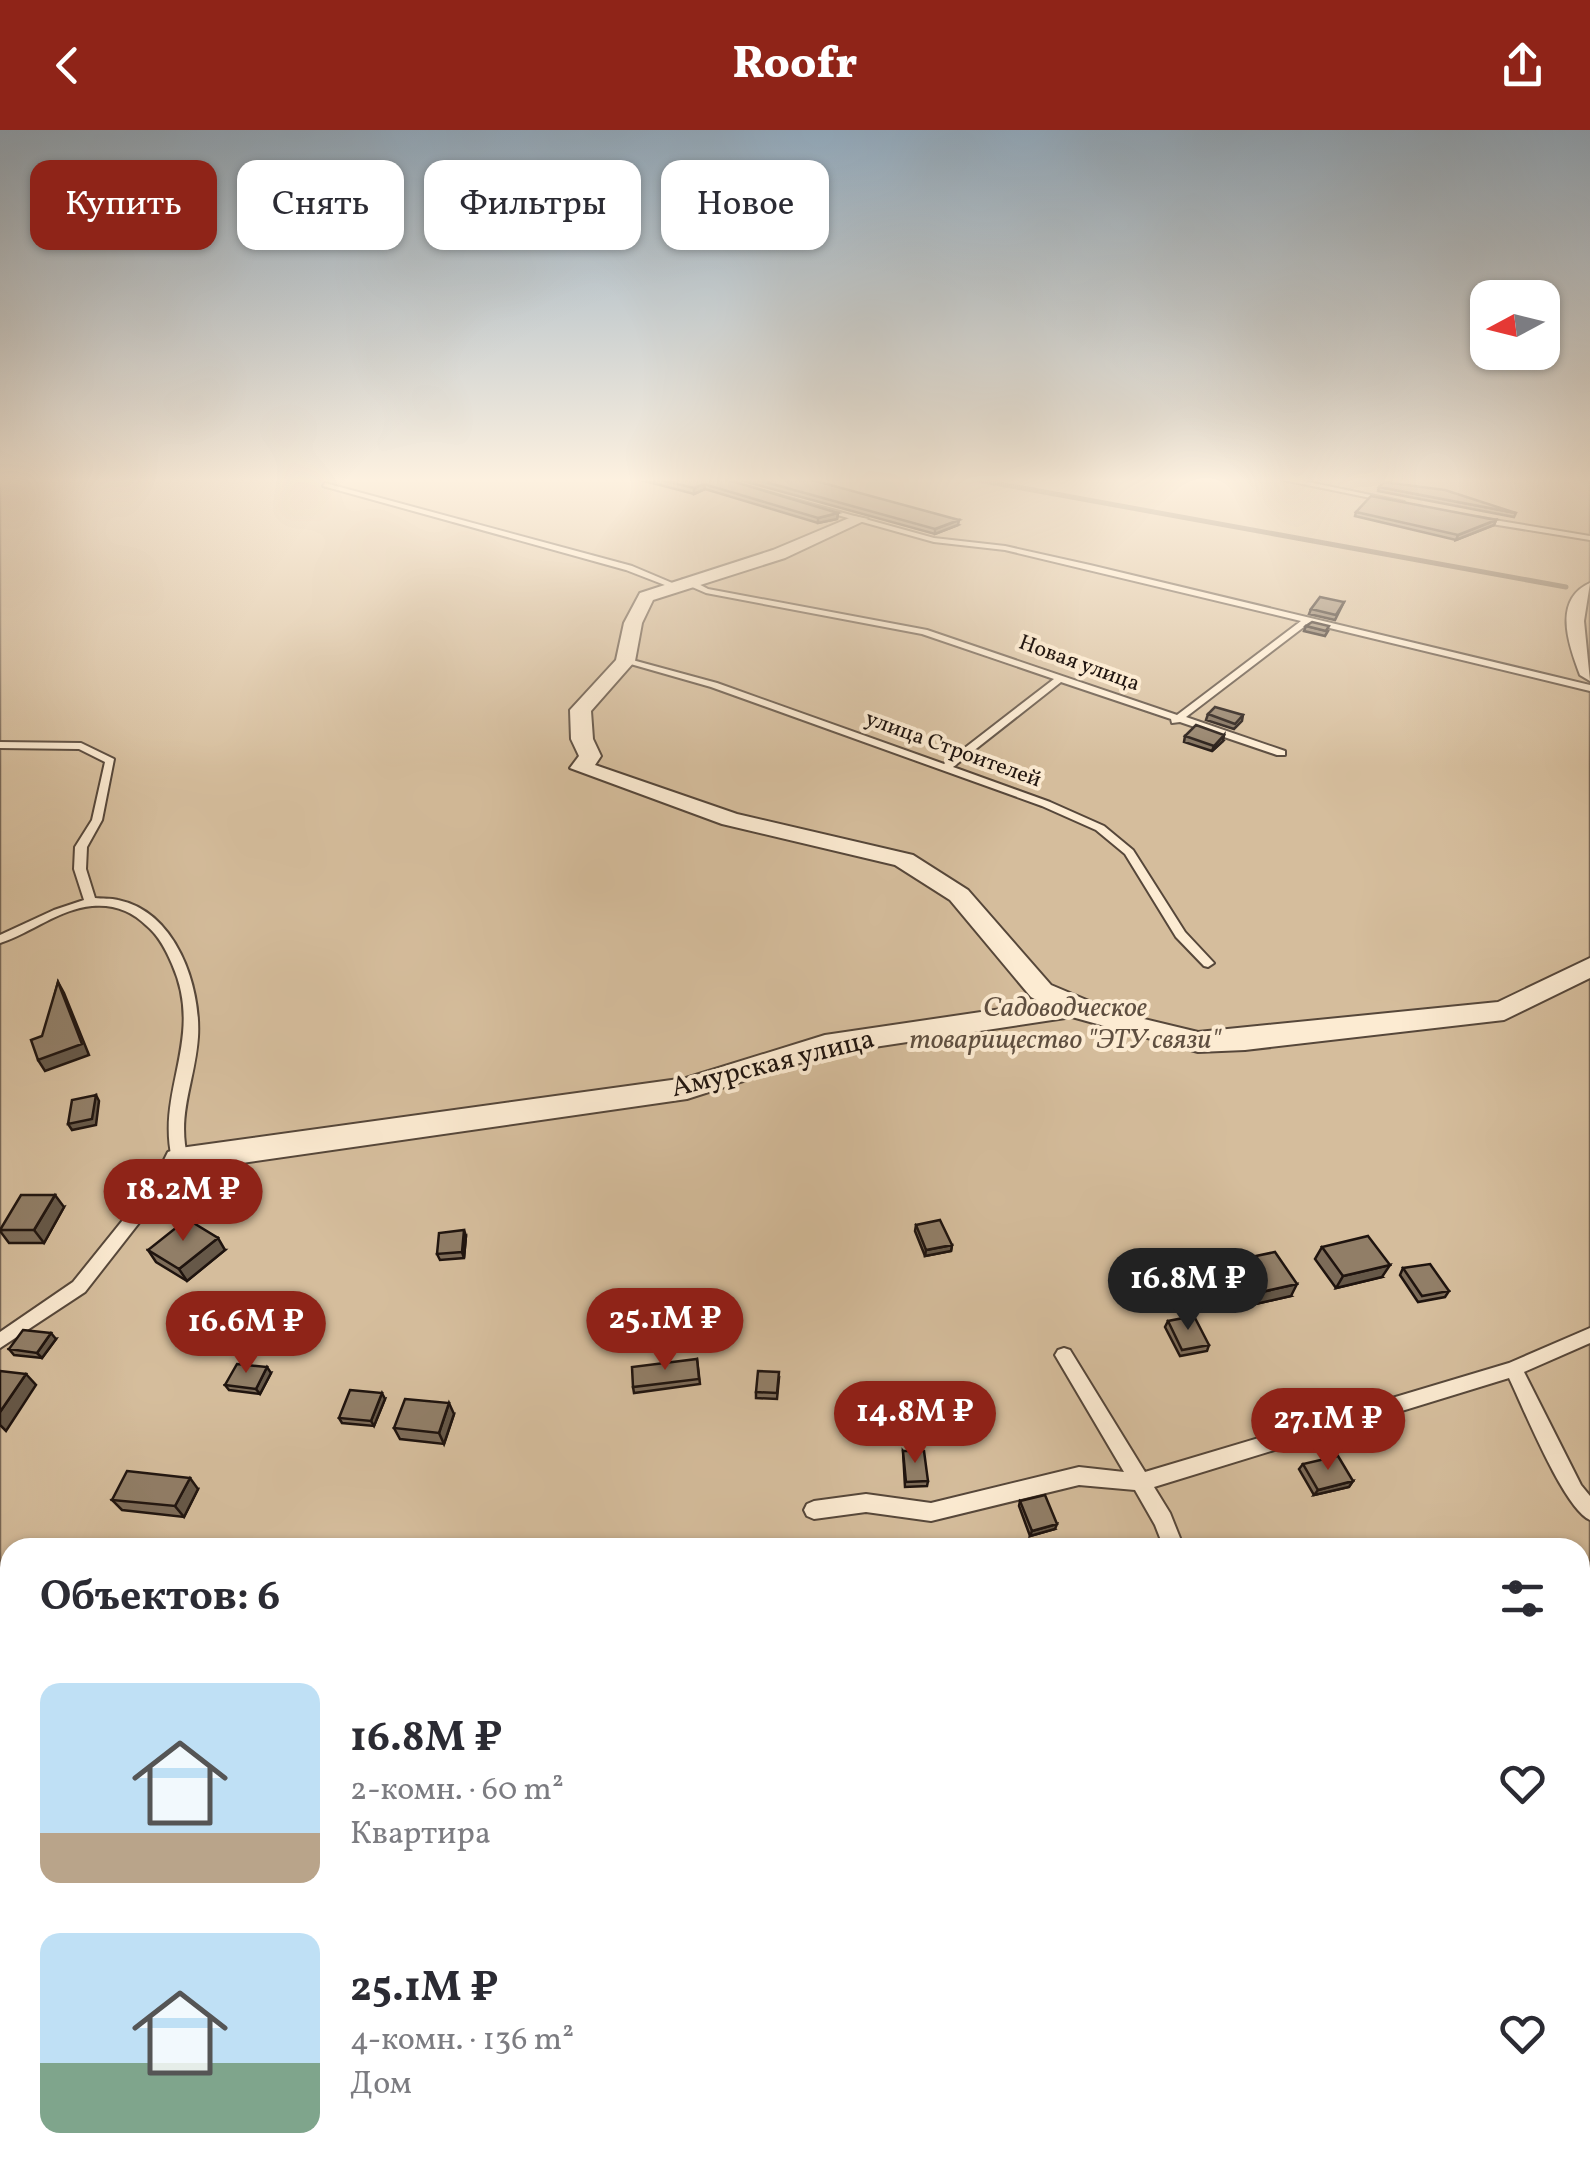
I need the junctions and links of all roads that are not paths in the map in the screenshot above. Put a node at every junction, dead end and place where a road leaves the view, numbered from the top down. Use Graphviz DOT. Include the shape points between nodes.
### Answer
graph roads {
  1 [pos="655,576"];
  2 [pos="705,576"];
  3 [pos="1124,576"];
  4 [pos="680,583"];
  5 [pos="1590,588"];
  6 [pos="1306,621"];
  7 [pos="625,660"];
  8 [pos="1590,675"];
  9 [pos="1058,680"];
  10 [pos="1590,688"];
  11 [pos="1175,720"];
  12 [pos="0,744"];
  13 [pos="1281,754"];
  14 [pos="945,768"];
  15 [pos="90,902"];
  16 [pos="0,940"];
  17 [pos="1208,963"];
  18 [pos="1590,967"];
  19 [pos="1074,1006"];
  20 [pos="180,1160"];
  21 [pos="1590,1334"];
  22 [pos="0,1342"];
  23 [pos="1064,1355"];
  24 [pos="1513,1369"];
  25 [pos="1140,1482"];
  26 [pos="814,1510"];
  27 [pos="1590,1511"];
  28 [pos="1169,1538"];
  1 -- 4 [label="lane, Новая улица"];
  2 -- 4 [label="street"];
  3 -- 6 [label="lane"];
  4 -- 7 [label="street" via="640,604"];
  4 -- 9 [label="lane, Новая улица" via="924,632"];
  5 -- 8 [label="street" via="1574,608 1572,627"];
  6 -- 10 [label="lane"];
  6 -- 11 [label="lane"];
  7 -- 14 [label="lane, улица Строителей"];
  7 -- 19 [label="street" via="580,710 590,756 581,768 730,819 904,860 960,895 1041,991"];
  9 -- 11 [label="lane, Новая улица"];
  9 -- 14 [label="lane"];
  11 -- 13 [label="lane, Новая улица"];
  12 -- 15 [label="lane" via="81,746 110,760 97,820 81,847"];
  14 -- 17 [label="lane, улица Строителей" via="1100,828 1128,852 1180,934"];
  15 -- 16 [label="lane"];
  15 -- 20 [label="lane" via="119,902 163,930 186,987 192,1039 178,1085 173,1138"];
  18 -- 19 [label="street, Амурская улица" via="1504,1011 1244,1040 1198,1042"];
  19 -- 20 [label="street, Амурская улица" via="825,1045 688,1088"];
  20 -- 22 [label="lane" via="78,1287"];
  21 -- 24 [label="lane"];
  23 -- 25 [label="lane"];
  24 -- 25 [label="lane"];
  24 -- 27 [label="lane"];
  25 -- 26 [label="lane" via="1080,1476 931,1512 866,1503"];
  25 -- 28 [label="lane"];
}
